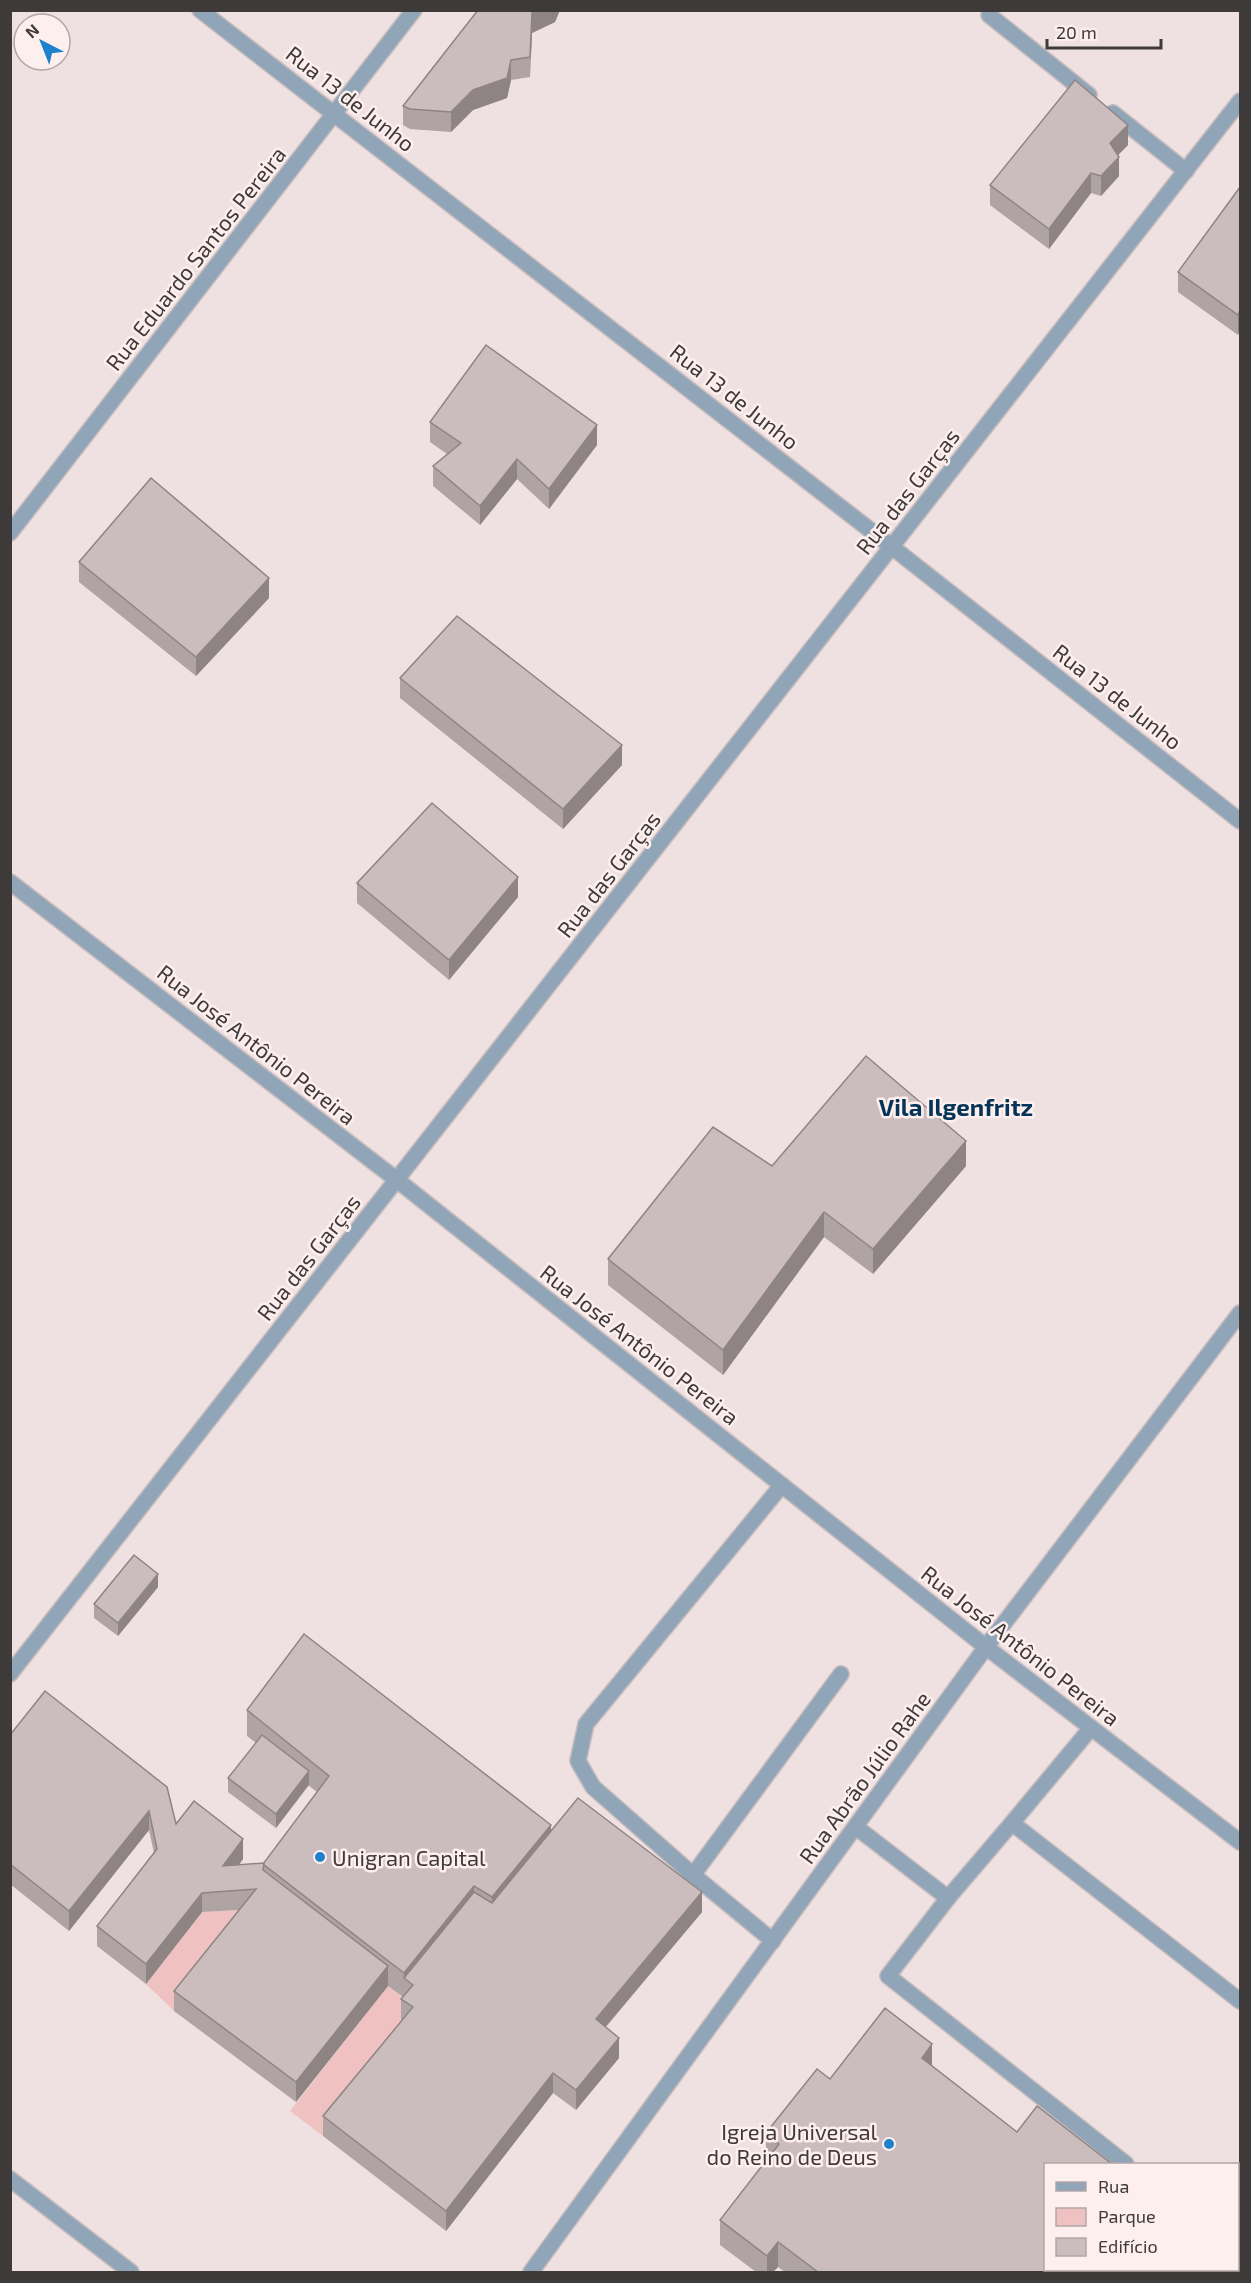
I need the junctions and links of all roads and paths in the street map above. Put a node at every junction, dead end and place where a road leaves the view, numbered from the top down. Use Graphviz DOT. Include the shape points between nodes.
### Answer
graph roads {
  1 [pos="200,10"];
  2 [pos="414,10"];
  3 [pos="989,15"];
  4 [pos="1240,101"];
  5 [pos="335,113"];
  6 [pos="1186,171"];
  7 [pos="10,533"];
  8 [pos="892,547"];
  9 [pos="1240,821"];
  10 [pos="10,882"];
  11 [pos="397,1180"];
  12 [pos="1240,1313"];
  13 [pos="782,1485"];
  14 [pos="986,1647"];
  15 [pos="10,1674"];
  16 [pos="841,1674"];
  17 [pos="1091,1728"];
  18 [pos="1012,1823"];
  19 [pos="856,1827"];
  20 [pos="1240,1842"];
  21 [pos="693,1875"];
  22 [pos="948,1898"];
  23 [pos="773,1941"];
  24 [pos="1240,2001"];
  25 [pos="1125,2163"];
  26 [pos="10,2179"];
  27 [pos="130,2272"];
  28 [pos="531,2272"];
  1 -- 5 [label="street, Rua 13 de Junho"];
  2 -- 5 [label="street, Rua Eduardo Santos Pereira"];
  3 -- 6 [label="street"];
  4 -- 6 [label="street, Rua das Garças"];
  5 -- 7 [label="street, Rua Eduardo Santos Pereira"];
  5 -- 8 [label="street, Rua 13 de Junho"];
  6 -- 8 [label="street, Rua das Garças"];
  8 -- 9 [label="street, Rua 13 de Junho"];
  8 -- 11 [label="street, Rua das Garças"];
  10 -- 11 [label="street, Rua José Antônio Pereira"];
  11 -- 13 [label="street, Rua José Antônio Pereira"];
  11 -- 15 [label="street, Rua das Garças"];
  12 -- 14 [label="street, Rua Abrão Júlio Rahe"];
  13 -- 14 [label="street, Rua José Antônio Pereira"];
  13 -- 21 [label="street" via="586,1724 578,1761 593,1787"];
  14 -- 17 [label="street, Rua José Antônio Pereira"];
  14 -- 19 [label="street, Rua Abrão Júlio Rahe"];
  16 -- 21 [label="street"];
  17 -- 18 [label="street"];
  17 -- 20 [label="street, Rua José Antônio Pereira"];
  18 -- 22 [label="street"];
  18 -- 24 [label="street"];
  19 -- 22 [label="street"];
  19 -- 23 [label="street, Rua Abrão Júlio Rahe"];
  21 -- 23 [label="street"];
  22 -- 25 [label="street" via="888,1976"];
  23 -- 28 [label="street, Rua Abrão Júlio Rahe"];
  26 -- 27 [label="street"];
}
